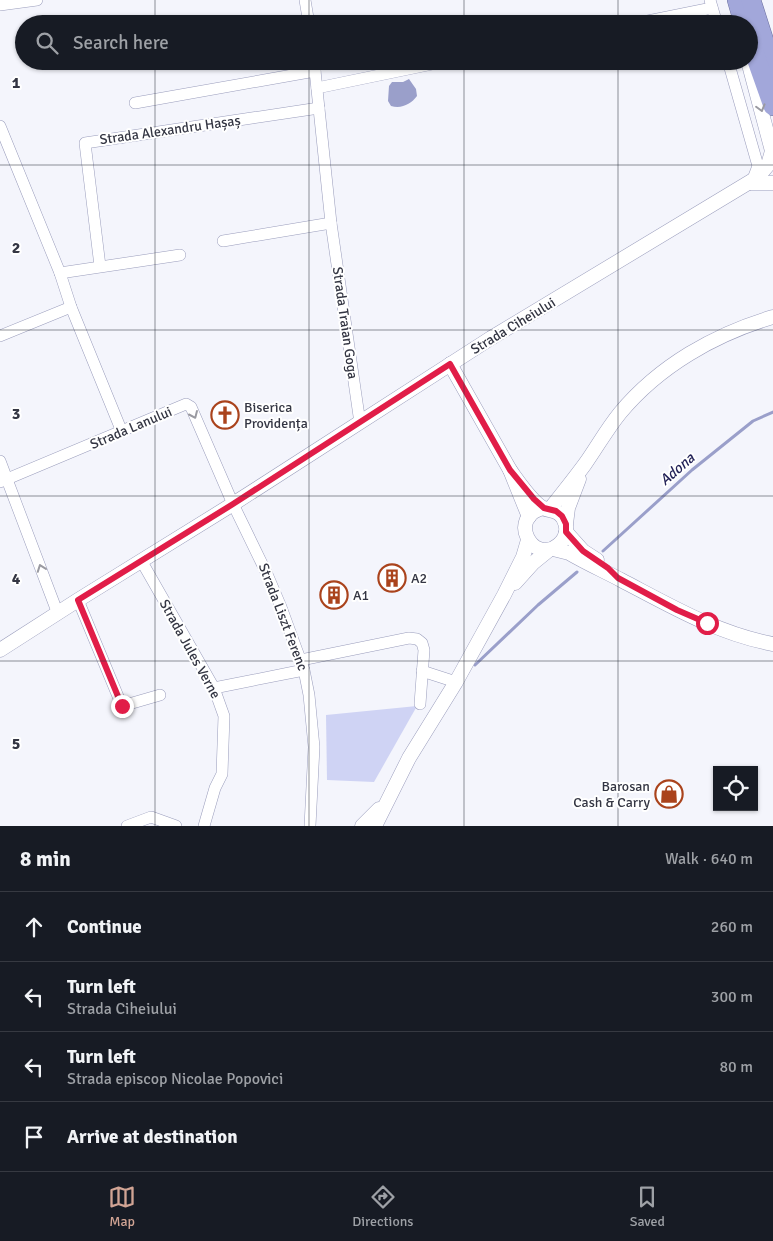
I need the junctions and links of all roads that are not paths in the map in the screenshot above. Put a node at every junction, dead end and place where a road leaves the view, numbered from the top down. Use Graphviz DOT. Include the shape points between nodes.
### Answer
graph roads {
  1 [pos="37,0"];
  2 [pos="305,0"];
  3 [pos="711,4"];
  4 [pos="0,5"];
  5 [pos="307,15"];
  6 [pos="668,15"];
  7 [pos="758,17"];
  8 [pos="758,37"];
  9 [pos="773,42"];
  10 [pos="758,64"];
  11 [pos="295,70"];
  12 [pos="315,70"];
  13 [pos="404,70"];
  14 [pos="731,70"];
  15 [pos="750,70"];
  16 [pos="773,70"];
  17 [pos="317,88"];
  18 [pos="135,103"];
  19 [pos="773,106"];
  20 [pos="319,108"];
  21 [pos="0,126"];
  22 [pos="750,183"];
  23 [pos="773,184"];
  24 [pos="331,223"];
  25 [pos="223,241"];
  26 [pos="180,255"];
  27 [pos="100,266"];
  28 [pos="60,273"];
  29 [pos="70,306"];
  30 [pos="770,318"];
  31 [pos="0,336"];
  32 [pos="450,364"];
  33 [pos="360,423"];
  34 [pos="122,432"];
  35 [pos="0,461"];
  36 [pos="585,465"];
  37 [pos="510,470"];
  38 [pos="4,480"];
  39 [pos="233,504"];
  40 [pos="547,509"];
  41 [pos="528,517"];
  42 [pos="566,528"];
  43 [pos="528,540"];
  44 [pos="551,549"];
  45 [pos="142,562"];
  46 [pos="618,578"];
  47 [pos="504,595"];
  48 [pos="78,600"];
  49 [pos="58,614"];
  50 [pos="773,644"];
  51 [pos="0,650"];
  52 [pos="303,665"];
  53 [pos="422,671"];
  54 [pos="456,682"];
  55 [pos="214,688"];
  56 [pos="160,695"];
  57 [pos="420,704"];
  58 [pos="386,801"];
  59 [pos="127,826"];
  60 [pos="176,826"];
  61 [pos="204,826"];
  62 [pos="310,826"];
  63 [pos="362,826"];
  64 [pos="375,826"];
  1 -- 4 [label="street"];
  2 -- 5 [label="street"];
  3 -- 6 [label="street"];
  7 -- 9 [label="street" via="765,21"];
  8 -- 16 [label="highway"];
  10 -- 19 [label="highway"];
  11 -- 18 [label="street, Strada Traian Goga"];
  12 -- 17 [label="street, Strada Traian Goga"];
  13 -- 17 [label="street"];
  14 -- 22 [label="street" via="758,166"];
  15 -- 22 [label="street, Strada Ciheiului, one-way" via="772,151 765,170"];
  17 -- 20 [label="street, Strada Traian Goga"];
  20 -- 24 [label="street, Strada Traian Goga"];
  20 -- 27 [label="street, Strada Alexandru Hașaș" via="84,143"];
  21 -- 28 [label="street"];
  22 -- 23 [label="street"];
  22 -- 32 [label="street, Strada Ciheiului"];
  24 -- 25 [label="street"];
  24 -- 33 [label="street, Strada Traian Goga"];
  26 -- 27 [label="street"];
  27 -- 28 [label="street"];
  28 -- 29 [label="street"];
  29 -- 31 [label="street"];
  29 -- 34 [label="street"];
  30 -- 36 [label="street" via="718,338 666,369 620,414"];
  32 -- 33 [label="street, Strada Ciheiului"];
  32 -- 37 [label="street"];
  33 -- 39 [label="street, Strada Ciheiului"];
  34 -- 38 [label="street, Strada Lanului"];
  34 -- 39 [label="street, Strada Lanului, one-way" via="186,404 191,407"];
  35 -- 38 [label="street"];
  36 -- 40 [label="street"];
  36 -- 42 [label="street" via="568,508"];
  37 -- 40 [label="street" via="534,499"];
  37 -- 41 [label="street"];
  49 -- 38 [label="street, one-way"];
  39 -- 45 [label="street, Strada Ciheiului"];
  39 -- 52 [label="street, Strada Liszt Ferenc" via="267,574"];
  40 -- 41 [label="street"];
  40 -- 42 [label="street" via="562,516"];
  41 -- 43 [label="street" via="525,529"];
  42 -- 44 [label="street" via="560,544"];
  42 -- 46 [label="street" via="583,551"];
  43 -- 44 [label="street" via="537,548"];
  43 -- 47 [label="street"];
  44 -- 46 [label="street" via="569,554"];
  44 -- 47 [label="street" via="533,562"];
  45 -- 48 [label="street, Strada Ciheiului"];
  45 -- 55 [label="street, Strada Jules Verne"];
  46 -- 50 [label="street" via="707,623"];
  47 -- 54 [label="street"];
  48 -- 49 [label="street, Strada Ciheiului"];
  48 -- 56 [label="street" via="122,706"];
  49 -- 51 [label="street, Strada Ciheiului"];
  52 -- 53 [label="street" via="409,638 422,643"];
  52 -- 55 [label="street"];
  52 -- 62 [label="street, Strada Liszt Ferenc" via="314,747"];
  53 -- 54 [label="street"];
  53 -- 57 [label="street"];
  54 -- 58 [label="street"];
  55 -- 61 [label="street, Strada Jules Verne" via="224,716 222,774"];
  58 -- 63 [label="street"];
  58 -- 64 [label="street"];
  59 -- 60 [label="street" via="151,817"];
}
